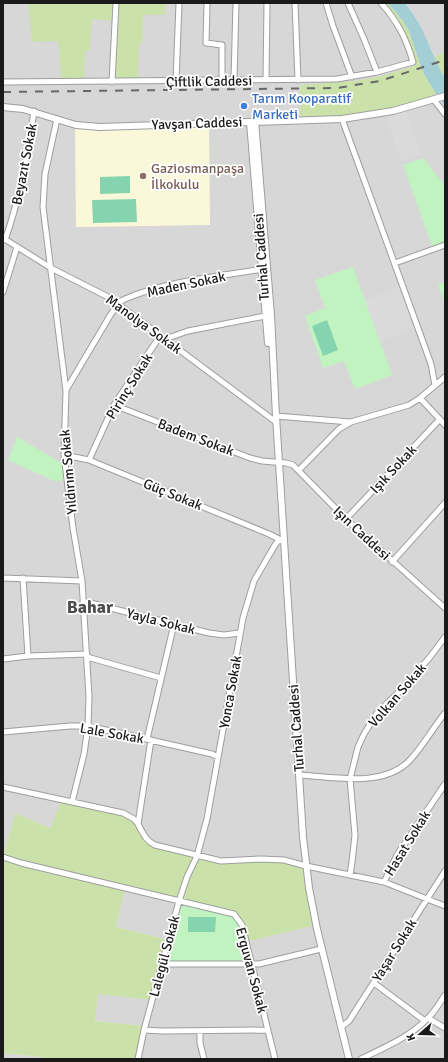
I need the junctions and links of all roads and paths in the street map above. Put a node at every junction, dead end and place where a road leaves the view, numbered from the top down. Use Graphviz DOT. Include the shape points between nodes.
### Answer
graph roads {
  1 [pos="116,3"];
  2 [pos="179,3"];
  3 [pos="207,3"];
  4 [pos="236,3"];
  5 [pos="267,3"];
  6 [pos="295,3"];
  7 [pos="326,3"];
  8 [pos="348,3"];
  9 [pos="381,3"];
  10 [pos="377,72"];
  11 [pos="352,76"];
  12 [pos="234,80"];
  13 [pos="266,80"];
  14 [pos="298,80"];
  15 [pos="176,81"];
  16 [pos="222,81"];
  17 [pos="3,82"];
  18 [pos="112,82"];
  19 [pos="439,98"];
  20 [pos="3,108"];
  21 [pos="34,111"];
  22 [pos="445,114"];
  23 [pos="57,119"];
  24 [pos="342,119"];
  25 [pos="252,122"];
  26 [pos="4,239"];
  27 [pos="445,245"];
  28 [pos="17,247"];
  29 [pos="395,263"];
  30 [pos="51,268"];
  31 [pos="262,270"];
  32 [pos="3,292"];
  33 [pos="119,305"];
  34 [pos="265,316"];
  35 [pos="163,338"];
  36 [pos="445,377"];
  37 [pos="435,385"];
  38 [pos="66,390"];
  39 [pos="274,392"];
  40 [pos="420,398"];
  41 [pos="114,405"];
  42 [pos="276,419"];
  43 [pos="440,420"];
  44 [pos="352,422"];
  45 [pos="445,425"];
  46 [pos="64,455"];
  47 [pos="89,460"];
  48 [pos="279,462"];
  49 [pos="299,470"];
  50 [pos="445,503"];
  51 [pos="346,519"];
  52 [pos="282,540"];
  53 [pos="392,562"];
  54 [pos="3,578"];
  55 [pos="23,578"];
  56 [pos="82,581"];
  57 [pos="83,601"];
  58 [pos="445,608"];
  59 [pos="174,624"];
  60 [pos="239,633"];
  61 [pos="445,637"];
  62 [pos="87,655"];
  63 [pos="28,656"];
  64 [pos="3,659"];
  65 [pos="161,678"];
  66 [pos="445,713"];
  67 [pos="88,726"];
  68 [pos="3,732"];
  69 [pos="149,740"];
  70 [pos="218,758"];
  71 [pos="300,775"];
  72 [pos="350,779"];
  73 [pos="445,784"];
  74 [pos="3,787"];
  75 [pos="72,802"];
  76 [pos="138,824"];
  77 [pos="197,856"];
  78 [pos="3,857"];
  79 [pos="306,866"];
  80 [pos="445,871"];
  81 [pos="350,874"];
  82 [pos="384,882"];
  83 [pos="427,899"];
  84 [pos="179,901"];
  85 [pos="445,906"];
  86 [pos="321,949"];
  87 [pos="162,964"];
  88 [pos="252,964"];
  89 [pos="374,983"];
  90 [pos="445,995"];
  91 [pos="427,1019"];
  92 [pos="341,1027"];
  93 [pos="445,1028"];
  94 [pos="144,1030"];
  95 [pos="268,1030"];
  96 [pos="200,1031"];
  97 [pos="138,1059"];
  98 [pos="204,1059"];
  99 [pos="275,1059"];
  100 [pos="349,1059"];
  101 [pos="361,1059"];
  1 -- 18 [label="street"];
  2 -- 15 [label="street"];
  3 -- 16 [label="street" via="206,43 222,45"];
  4 -- 12 [label="street"];
  5 -- 13 [label="street"];
  6 -- 14 [label="street"];
  7 -- 11 [label="street"];
  8 -- 10 [label="street"];
  9 -- 10 [label="street, Çiftlik Caddesi" via="403,33 413,62"];
  10 -- 11 [label="street, Çiftlik Caddesi"];
  11 -- 14 [label="street, Çiftlik Caddesi"];
  12 -- 13 [label="street, Çiftlik Caddesi"];
  12 -- 16 [label="street, Çiftlik Caddesi"];
  13 -- 14 [label="street, Çiftlik Caddesi"];
  15 -- 16 [label="street, Çiftlik Caddesi"];
  15 -- 18 [label="street, Çiftlik Caddesi"];
  17 -- 18 [label="street, Çiftlik Caddesi"];
  19 -- 22 [label="street"];
  19 -- 24 [label="street, Yavşan Caddesi" via="393,111"];
  20 -- 21 [label="street, Yavşan Caddesi"];
  21 -- 23 [label="street, Yavşan Caddesi"];
  21 -- 26 [label="street, Beyazıt Sokak" via="13,218"];
  23 -- 25 [label="street, Yavşan Caddesi" via="100,127"];
  23 -- 30 [label="street, Yıldırım Sokak" via="43,186 43,207"];
  24 -- 25 [label="street, Yavşan Caddesi"];
  24 -- 29 [label="street"];
  25 -- 31 [label="street, Turhal Caddesi"];
  25 -- 39 [label="street, Turhal Caddesi" via="270,299"];
  26 -- 28 [label="street, Manolya Sokak"];
  27 -- 29 [label="street"];
  28 -- 30 [label="street, Manolya Sokak"];
  28 -- 32 [label="street"];
  29 -- 37 [label="street" via="431,364"];
  30 -- 33 [label="street, Manolya Sokak" via="103,294"];
  30 -- 38 [label="street, Yıldırım Sokak"];
  31 -- 33 [label="street, Maden Sokak" via="152,290 125,299"];
  31 -- 34 [label="street, Turhal Caddesi"];
  33 -- 35 [label="street, Manolya Sokak"];
  33 -- 38 [label="street, Maden Sokak" via="111,314"];
  34 -- 35 [label="street"];
  34 -- 39 [label="street, Turhal Caddesi"];
  35 -- 41 [label="street, Pirinç Sokak"];
  35 -- 42 [label="street, Manolya Sokak"];
  36 -- 37 [label="street"];
  37 -- 40 [label="street"];
  38 -- 46 [label="street, Yıldırım Sokak"];
  39 -- 42 [label="street, Turhal Caddesi"];
  40 -- 43 [label="street"];
  40 -- 44 [label="street" via="402,407"];
  41 -- 47 [label="street, Pirinç Sokak"];
  41 -- 48 [label="street, Badem Sokak" via="250,458"];
  42 -- 44 [label="street"];
  42 -- 48 [label="street, Turhal Caddesi"];
  43 -- 45 [label="street"];
  43 -- 51 [label="street, Işık Sokak"];
  44 -- 49 [label="street" via="339,429"];
  46 -- 47 [label="street, Güç Sokak"];
  46 -- 56 [label="street, Yıldırım Sokak"];
  47 -- 52 [label="street, Güç Sokak"];
  48 -- 49 [label="street, Işın Caddesi" via="290,464"];
  48 -- 52 [label="street, Turhal Caddesi"];
  49 -- 51 [label="street, Işın Caddesi"];
  50 -- 53 [label="street"];
  51 -- 53 [label="street, Işın Caddesi"];
  52 -- 60 [label="street, Yonca Sokak" via="275,545 254,581"];
  52 -- 71 [label="street, Turhal Caddesi"];
  53 -- 58 [label="street, Işın Caddesi"];
  54 -- 55 [label="street"];
  55 -- 56 [label="street"];
  55 -- 63 [label="street"];
  56 -- 57 [label="street, Yıldırım Sokak"];
  57 -- 59 [label="street, Yayla Sokak"];
  57 -- 62 [label="street, Yıldırım Sokak"];
  59 -- 60 [label="street, Yayla Sokak" via="217,635"];
  59 -- 65 [label="street"];
  60 -- 70 [label="street, Yonca Sokak"];
  61 -- 72 [label="street, Volkan Sokak" via="370,723 358,747"];
  62 -- 63 [label="street"];
  62 -- 65 [label="street"];
  62 -- 67 [label="street, Yıldırım Sokak"];
  63 -- 64 [label="street"];
  65 -- 69 [label="street"];
  66 -- 72 [label="street" via="413,757 401,768 392,774 379,777"];
  67 -- 68 [label="street, Lale Sokak"];
  67 -- 69 [label="street, Lale Sokak"];
  67 -- 75 [label="street, Yıldırım Sokak"];
  69 -- 70 [label="street, Lale Sokak" via="212,754"];
  69 -- 76 [label="street"];
  70 -- 77 [label="street, Yonca Sokak" via="208,819"];
  71 -- 72 [label="street"];
  71 -- 79 [label="street, Turhal Caddesi"];
  72 -- 81 [label="street, Volkan Sokak" via="355,834"];
  73 -- 82 [label="street, Hasat Sokak" via="397,855"];
  74 -- 75 [label="street"];
  75 -- 76 [label="street" via="123,813"];
  76 -- 77 [label="street" via="144,835 155,845"];
  77 -- 79 [label="street" via="228,861 278,859"];
  77 -- 84 [label="street, Lalegül Sokak"];
  78 -- 84 [label="street, Erguvan Sokak"];
  79 -- 81 [label="street"];
  79 -- 86 [label="street, Turhal Caddesi"];
  80 -- 83 [label="street, Yaşar Sokak"];
  81 -- 82 [label="street"];
  82 -- 83 [label="street"];
  83 -- 85 [label="street"];
  83 -- 89 [label="street, Yaşar Sokak"];
  84 -- 87 [label="street, Lalegül Sokak"];
  84 -- 88 [label="street, Erguvan Sokak" via="234,914 242,925"];
  86 -- 88 [label="street"];
  86 -- 92 [label="street, Turhal Caddesi"];
  87 -- 88 [label="street"];
  87 -- 94 [label="street, Lalegül Sokak"];
  88 -- 95 [label="street, Erguvan Sokak"];
  89 -- 91 [label="street"];
  89 -- 92 [label="street, Yaşar Sokak" via="349,1021"];
  90 -- 91 [label="street"];
  91 -- 93 [label="street"];
  91 -- 101 [label="street" via="405,1036"];
  92 -- 100 [label="street, Turhal Caddesi"];
  94 -- 96 [label="street"];
  94 -- 97 [label="street, Lalegül Sokak"];
  95 -- 96 [label="street"];
  95 -- 99 [label="street, Erguvan Sokak"];
  96 -- 98 [label="street"];
}
